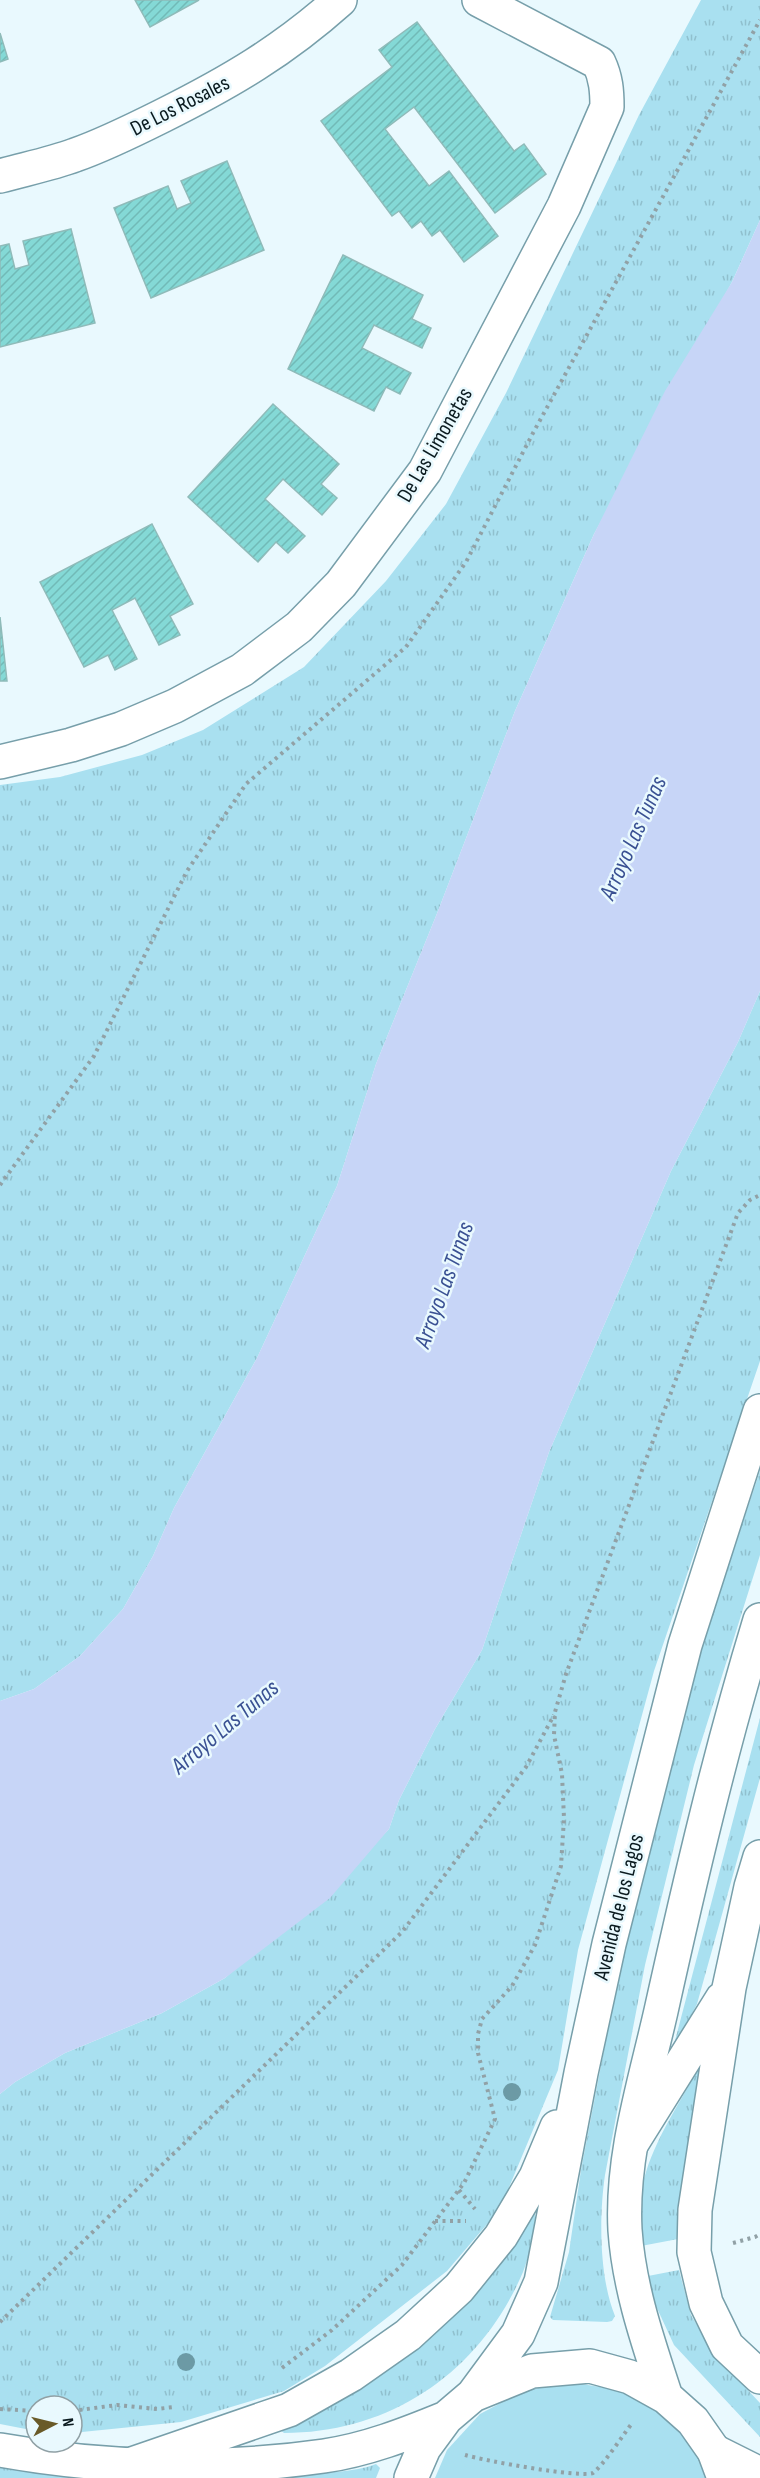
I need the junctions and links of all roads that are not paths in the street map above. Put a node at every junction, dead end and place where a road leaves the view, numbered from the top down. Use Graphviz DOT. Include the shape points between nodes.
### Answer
graph roads {
  1 [pos="340,0"];
  2 [pos="479,0"];
  3 [pos="0,176"];
  4 [pos="0,762"];
  5 [pos="760,1411"];
  6 [pos="760,1620"];
  7 [pos="757,1877"];
  8 [pos="729,1988"];
  9 [pos="581,2073"];
  10 [pos="631,2145"];
  11 [pos="760,2377"];
  12 [pos="660,2394"];
  13 [pos="473,2395"];
  14 [pos="446,2418"];
  15 [pos="0,2450"];
  16 [pos="129,2465"];
  17 [pos="719,2465"];
  18 [pos="760,2474"];
  19 [pos="411,2478"];
  1 -- 3 [label="street, De Los Rosales" via="261,63 214,90 74,156"];
  2 -- 4 [label="street, De Las Limonetas" via="599,63 607,89 607,107 564,206 425,471 341,584 299,627 242,670 121,729"];
  5 -- 9 [label="street, Avenida de los Lagos" via="685,1645 609,1944"];
  6 -- 10 [label="street" via="732,1712"];
  7 -- 8 [label="street"];
  8 -- 10 [label="street"];
  8 -- 11 [label="street" via="695,2210 694,2252 706,2303 727,2346"];
  9 -- 13 [label="street, Avenida de los Lagos" via="541,2282 518,2334"];
  9 -- 16 [label="street" via="536,2177 501,2236 459,2288 408,2335 351,2375 290,2410"];
  10 -- 12 [label="street" via="625,2228 629,2268"];
  12 -- 13 [label="street" via="630,2377 590,2366 532,2371"];
  12 -- 17 [label="street" via="693,2421"];
  13 -- 14 [label="street"];
  14 -- 16 [label="street" via="391,2440 326,2456 229,2464"];
  14 -- 19 [label="street" via="427,2444"];
  15 -- 16 [label="street"];
  17 -- 18 [label="street"];
}
